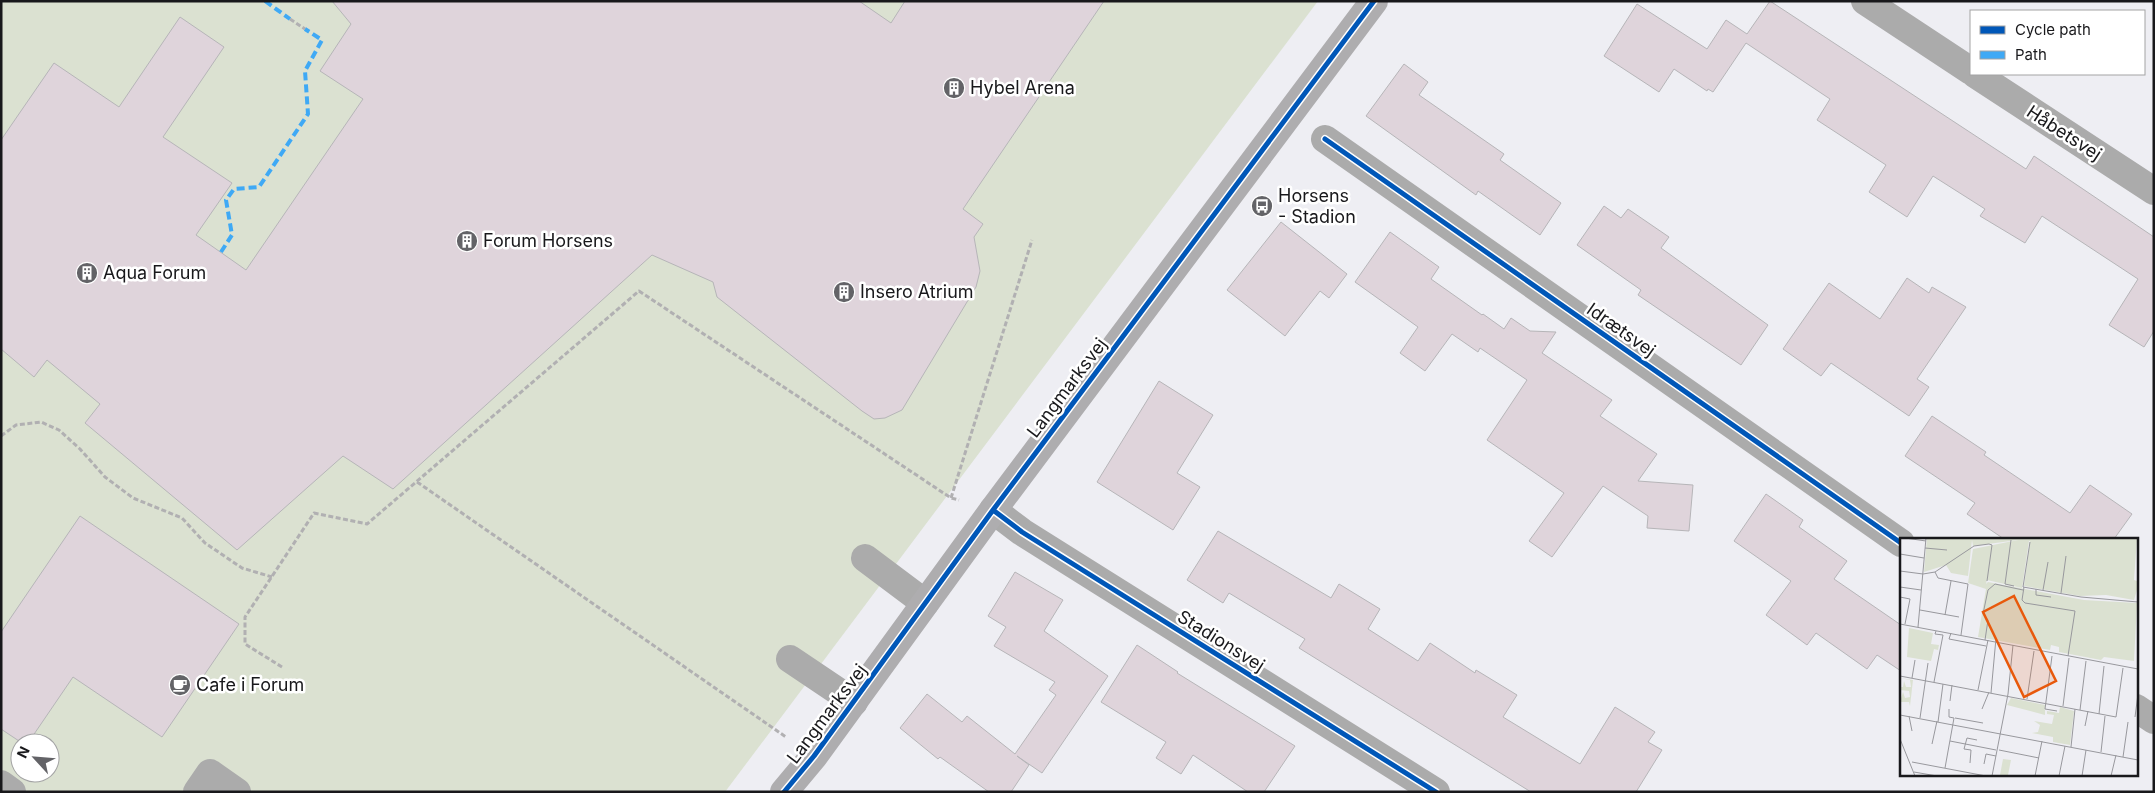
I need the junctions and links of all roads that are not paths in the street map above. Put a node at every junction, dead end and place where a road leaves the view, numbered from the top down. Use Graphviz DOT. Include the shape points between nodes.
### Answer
graph roads {
  1 [pos="1374,1"];
  2 [pos="1865,1"];
  3 [pos="1970,70"];
  4 [pos="1977,75"];
  5 [pos="1325,139"];
  6 [pos="2154,191"];
  7 [pos="993,510"];
  8 [pos="1900,542"];
  9 [pos="866,558"];
  10 [pos="925,603"];
  11 [pos="790,659"];
  12 [pos="854,702"];
  13 [pos="2138,709"];
  14 [pos="2154,720"];
  15 [pos="1,784"];
  16 [pos="12,792"];
  17 [pos="197,792"];
  18 [pos="237,792"];
  19 [pos="784,792"];
  20 [pos="1436,792"];
  1 -- 7 [label="main road, Langmarksvej"];
  2 -- 3 [label="street"];
  4 -- 6 [label="street, Håbetsvej"];
  5 -- 8 [label="street, Idrætsvej"];
  7 -- 10 [label="main road, Langmarksvej"];
  7 -- 20 [label="street, Stadionsvej"];
  9 -- 10 [label="street"];
  10 -- 12 [label="main road, Langmarksvej"];
  11 -- 12 [label="street"];
  12 -- 19 [label="main road, Langmarksvej"];
  13 -- 14 [label="street"];
  15 -- 16 [label="street"];
  17 -- 18 [label="street" via="210,773"];
}
